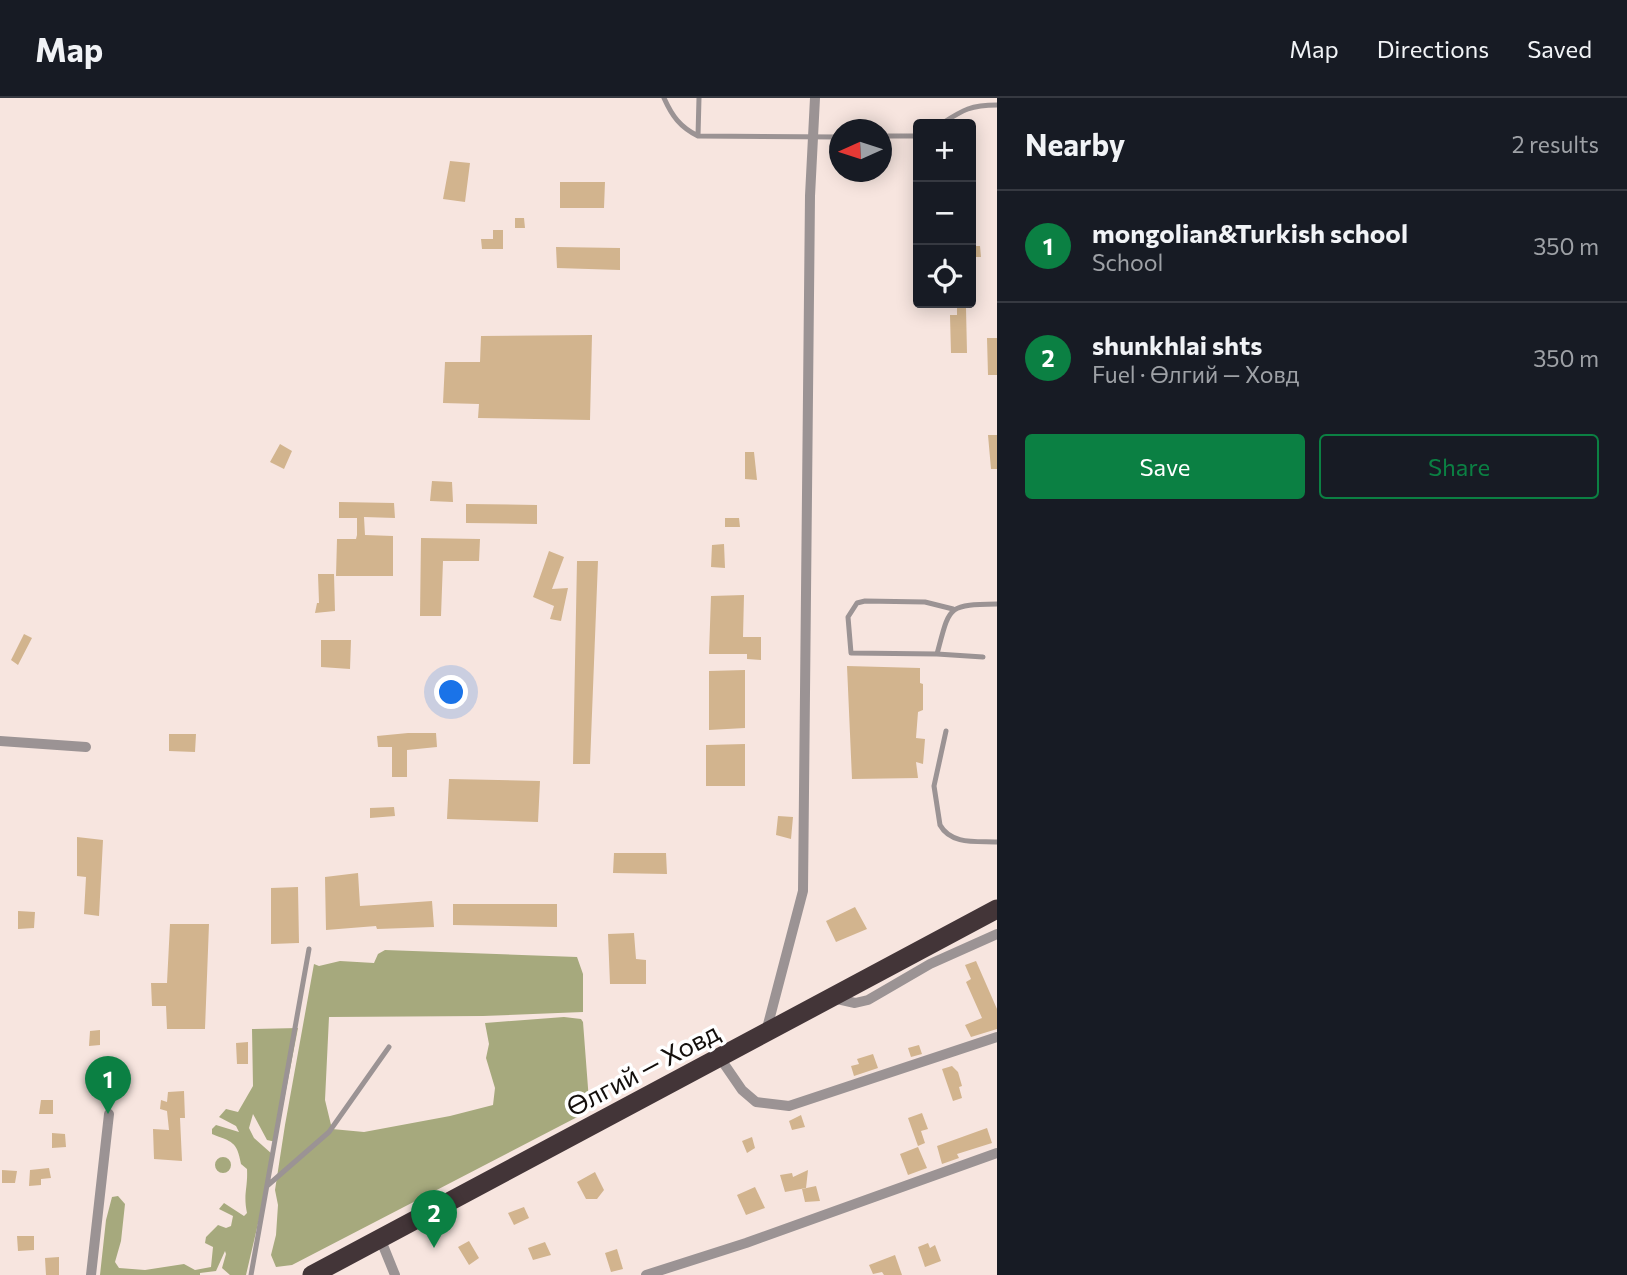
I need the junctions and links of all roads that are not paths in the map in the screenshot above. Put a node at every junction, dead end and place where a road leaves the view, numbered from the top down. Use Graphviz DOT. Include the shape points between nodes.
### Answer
graph roads {
  1 [pos="664,98"];
  2 [pos="699,98"];
  3 [pos="815,98"];
  4 [pos="997,105"];
  5 [pos="949,119"];
  6 [pos="698,136"];
  7 [pos="892,136"];
  8 [pos="913,136"];
  9 [pos="829,137"];
  10 [pos="814,138"];
  11 [pos="997,604"];
  12 [pos="953,609"];
  13 [pos="937,654"];
  14 [pos="983,657"];
  15 [pos="946,731"];
  16 [pos="0,741"];
  17 [pos="86,747"];
  18 [pos="997,842"];
  19 [pos="997,909"];
  20 [pos="997,934"];
  21 [pos="309,949"];
  22 [pos="833,998"];
  23 [pos="765,1035"];
  24 [pos="997,1037"];
  25 [pos="389,1047"];
  26 [pos="720,1058"];
  27 [pos="108,1114"];
  28 [pos="997,1153"];
  29 [pos="267,1186"];
  30 [pos="380,1238"];
  31 [pos="660,1273"];
  32 [pos="91,1275"];
  33 [pos="251,1275"];
  34 [pos="312,1275"];
  35 [pos="395,1275"];
  36 [pos="646,1275"];
  1 -- 6 [label="lane" via="672,115"];
  2 -- 6 [label="lane"];
  3 -- 10 [label="street"];
  4 -- 5 [label="lane" via="967,107"];
  6 -- 10 [label="lane"];
  7 -- 8 [label="lane"];
  9 -- 10 [label="lane"];
  10 -- 23 [label="street" via="803,891"];
  11 -- 12 [label="lane"];
  12 -- 13 [label="lane"];
  12 -- 13 [label="lane" via="925,602 865,601 857,603 848,617 851,653"];
  13 -- 14 [label="lane"];
  15 -- 18 [label="lane" via="934,786 940,825 954,839"];
  16 -- 17 [label="street"];
  19 -- 22 [label="highway, Өлгий — Ховд"];
  20 -- 22 [label="street" via="930,964 868,1000 855,1003"];
  21 -- 29 [label="lane"];
  22 -- 23 [label="highway, Өлгий — Ховд"];
  23 -- 26 [label="highway, Өлгий — Ховд"];
  24 -- 26 [label="street" via="789,1106 756,1102"];
  25 -- 29 [label="lane" via="329,1132"];
  26 -- 30 [label="highway, Өлгий — Ховд"];
  27 -- 32 [label="street"];
  28 -- 31 [label="street"];
  29 -- 33 [label="lane"];
  30 -- 34 [label="highway, Өлгий — Ховд"];
  30 -- 35 [label="street"];
  31 -- 36 [label="street"];
}
